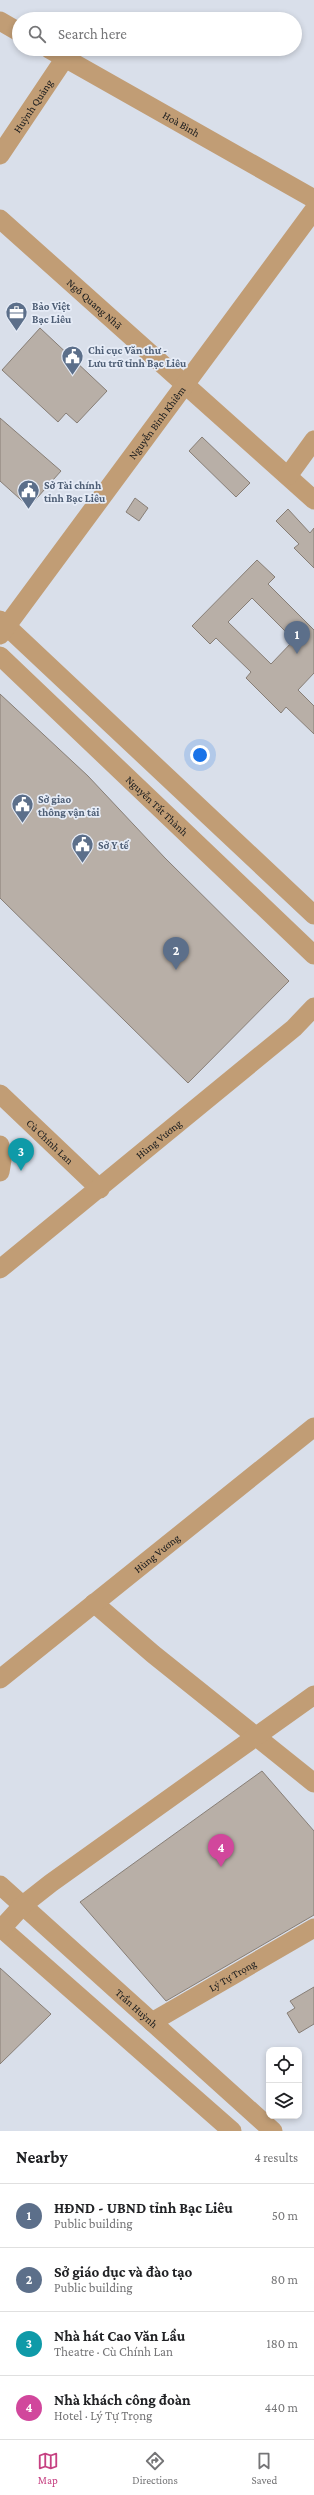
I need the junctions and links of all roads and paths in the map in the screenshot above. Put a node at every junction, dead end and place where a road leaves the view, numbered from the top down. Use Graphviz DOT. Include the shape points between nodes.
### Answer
graph roads {
  1 [pos="0,21"];
  2 [pos="12,28"];
  3 [pos="56,56"];
  4 [pos="61,56"];
  5 [pos="0,155"];
  6 [pos="314,199"];
  7 [pos="314,210"];
  8 [pos="0,218"];
  9 [pos="185,385"];
  10 [pos="314,440"];
  11 [pos="288,476"];
  12 [pos="314,500"];
  13 [pos="2,627"];
  14 [pos="0,656"];
  15 [pos="190,798"];
  16 [pos="171,819"];
  17 [pos="314,915"];
  18 [pos="314,955"];
  19 [pos="314,1007"];
  20 [pos="0,1094"];
  21 [pos="0,1145"];
  22 [pos="0,1172"];
  23 [pos="100,1189"];
  24 [pos="0,1269"];
  25 [pos="314,1427"];
  26 [pos="94,1603"];
  27 [pos="0,1679"];
  28 [pos="314,1695"];
  29 [pos="256,1736"];
  30 [pos="314,1783"];
  31 [pos="0,1885"];
  32 [pos="23,1906"];
  33 [pos="1,1928"];
  34 [pos="314,1928"];
  35 [pos="152,2022"];
  36 [pos="232,2131"];
  37 [pos="273,2131"];
  1 -- 2 [label="street"];
  3 -- 5 [label="street, Huỳnh Quảng"];
  4 -- 6 [label="street, Hoà Bình"];
  7 -- 9 [label="street, Nguyễn Bỉnh Khiêm"];
  8 -- 9 [label="street, Ngô Quang Nhã"];
  9 -- 11 [label="street, Ngô Quang Nhã"];
  9 -- 13 [label="street, Nguyễn Bỉnh Khiêm"];
  10 -- 11 [label="street"];
  11 -- 12 [label="street, Ngô Quang Nhã"];
  13 -- 15 [label="street"];
  14 -- 16 [label="street, Nguyễn Tất Thành"];
  15 -- 16 [label="street"];
  15 -- 17 [label="street"];
  16 -- 18 [label="street, Nguyễn Tất Thành"];
  19 -- 23 [label="street, Hùng Vương" via="294,1028"];
  20 -- 23 [label="street, Cù Chính Lan"];
  21 -- 22 [label="street"];
  23 -- 24 [label="street, Hùng Vương"];
  25 -- 26 [label="street, Hùng Vương"];
  26 -- 27 [label="street, Hùng Vương"];
  26 -- 29 [label="street"];
  28 -- 29 [label="street"];
  29 -- 30 [label="street"];
  29 -- 32 [label="street"];
  31 -- 32 [label="street, Trần Huỳnh"];
  32 -- 33 [label="street"];
  32 -- 35 [label="street, Trần Huỳnh"];
  33 -- 36 [label="street"];
  34 -- 35 [label="street, Lý Tự Trọng"];
  35 -- 37 [label="street, Trần Huỳnh"];
}
